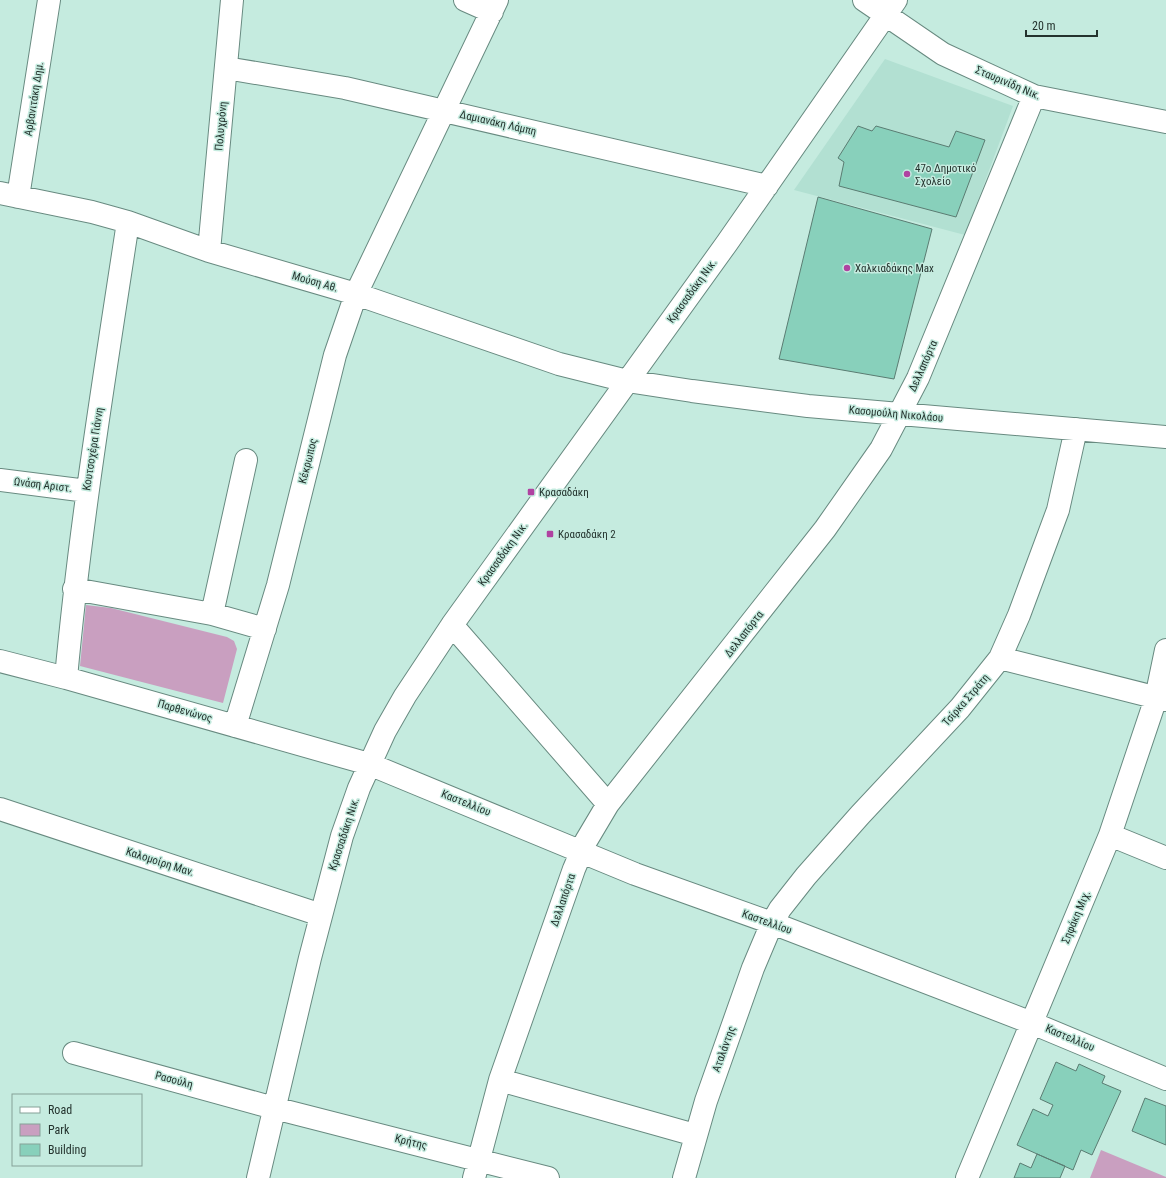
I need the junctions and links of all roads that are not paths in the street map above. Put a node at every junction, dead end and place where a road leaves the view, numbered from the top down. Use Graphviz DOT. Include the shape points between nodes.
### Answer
graph roads {
  1 [pos="48,0"];
  2 [pos="232,0"];
  3 [pos="465,0"];
  4 [pos="864,0"];
  5 [pos="495,6"];
  6 [pos="891,7"];
  7 [pos="226,68"];
  8 [pos="1034,96"];
  9 [pos="445,111"];
  10 [pos="1166,122"];
  11 [pos="767,186"];
  12 [pos="9,195"];
  13 [pos="128,222"];
  14 [pos="209,251"];
  15 [pos="356,294"];
  16 [pos="627,381"];
  17 [pos="900,414"];
  18 [pos="1076,428"];
  19 [pos="1166,437"];
  20 [pos="246,460"];
  21 [pos="0,480"];
  22 [pos="87,491"];
  23 [pos="74,589"];
  24 [pos="212,614"];
  25 [pos="452,624"];
  26 [pos="265,630"];
  27 [pos="1166,650"];
  28 [pos="1000,658"];
  29 [pos="0,661"];
  30 [pos="66,678"];
  31 [pos="1161,699"];
  32 [pos="235,726"];
  33 [pos="369,764"];
  34 [pos="608,804"];
  35 [pos="0,809"];
  36 [pos="1110,835"];
  37 [pos="580,852"];
  38 [pos="1166,858"];
  39 [pos="321,915"];
  40 [pos="772,923"];
  41 [pos="1032,1022"];
  42 [pos="74,1053"];
  43 [pos="1166,1079"];
  44 [pos="500,1080"];
  45 [pos="274,1108"];
  46 [pos="695,1135"];
  47 [pos="476,1169"];
  48 [pos="258,1178"];
  49 [pos="548,1178"];
  50 [pos="684,1178"];
  51 [pos="967,1178"];
  1 -- 12 [label="street, Αρβανιτάκη Δημ."];
  2 -- 7 [label="street, Πολυχρόνη"];
  3 -- 5 [label="street"];
  4 -- 6 [label="street, Σταυρινίδη Νικ."];
  5 -- 9 [label="street, Κέκρωπος"];
  6 -- 8 [label="street, Σταυρινίδη Νικ." via="922,42"];
  6 -- 11 [label="street, Κρασσαδάκη Νικ."];
  7 -- 9 [label="street, Δαμιανάκη Λάμπη" via="345,88"];
  7 -- 14 [label="street, Πολυχρόνη"];
  8 -- 10 [label="street, Σταυρινίδη Νικ."];
  8 -- 17 [label="street, Δελλαπόρτα" via="935,338"];
  9 -- 11 [label="street, Δαμιανάκη Λάμπη"];
  9 -- 15 [label="street, Κέκρωπος"];
  11 -- 16 [label="street, Κρασσαδάκη Νικ."];
  12 -- 13 [label="street, Μούση Αθ."];
  13 -- 14 [label="street, Μούση Αθ."];
  13 -- 22 [label="street, Κουτσοχέρα Γιάννη"];
  14 -- 15 [label="street, Μούση Αθ."];
  15 -- 16 [label="street, Μούση Αθ." via="559,364"];
  15 -- 26 [label="street, Κέκρωπος" via="334,355"];
  16 -- 17 [label="street, Κασομούλη Νικολάου" via="756,400"];
  16 -- 25 [label="street, Κρασσαδάκη Νικ."];
  17 -- 18 [label="street, Κασομούλη Νικολάου"];
  17 -- 34 [label="street, Δελλαπόρτα" via="881,449 825,530"];
  18 -- 19 [label="street, Κασομούλη Νικολάου"];
  18 -- 28 [label="street, Τσίρκα Στράτη" via="1058,510 1019,615"];
  20 -- 24 [label="street"];
  21 -- 22 [label="street, Ωνάση Αριστ."];
  22 -- 23 [label="street, Κουτσοχέρα Γιάννη"];
  23 -- 24 [label="street"];
  23 -- 30 [label="street, Κουτσοχέρα Γιάννη"];
  24 -- 26 [label="street"];
  25 -- 33 [label="street, Κρασσαδάκη Νικ." via="394,715"];
  25 -- 34 [label="street"];
  26 -- 32 [label="street, Κέκρωπος"];
  27 -- 31 [label="street, Σηφάκη Μιχ."];
  28 -- 31 [label="street"];
  28 -- 40 [label="street, Τσίρκα Στράτη" via="960,708 806,876"];
  29 -- 30 [label="street, Παρθενώνος"];
  30 -- 32 [label="street, Παρθενώνος"];
  31 -- 36 [label="street, Σηφάκη Μιχ."];
  32 -- 33 [label="street, Παρθενώνος"];
  33 -- 37 [label="street, Καστελλίου"];
  33 -- 39 [label="street, Κρασσαδάκη Νικ." via="342,836"];
  34 -- 37 [label="street, Δελλαπόρτα"];
  35 -- 39 [label="street, Καλομοίρη Μαν."];
  36 -- 38 [label="street"];
  36 -- 41 [label="street, Σηφάκη Μιχ."];
  37 -- 40 [label="street, Καστελλίου"];
  37 -- 44 [label="street, Δελλαπόρτα"];
  39 -- 45 [label="street, Κρασσαδάκη Νικ."];
  40 -- 41 [label="street, Καστελλίου"];
  40 -- 46 [label="street, Αταλάντης" via="753,968"];
  41 -- 43 [label="street, Καστελλίου"];
  41 -- 51 [label="street, Σηφάκη Μιχ."];
  42 -- 45 [label="street, Ρασούλη"];
  44 -- 46 [label="street"];
  44 -- 47 [label="street, Δελλαπόρτα"];
  45 -- 47 [label="street, Κρήτης"];
  45 -- 48 [label="street, Κρασσαδάκη Νικ."];
  46 -- 50 [label="street, Αταλάντης"];
  47 -- 49 [label="street, Κρήτης"];
}
